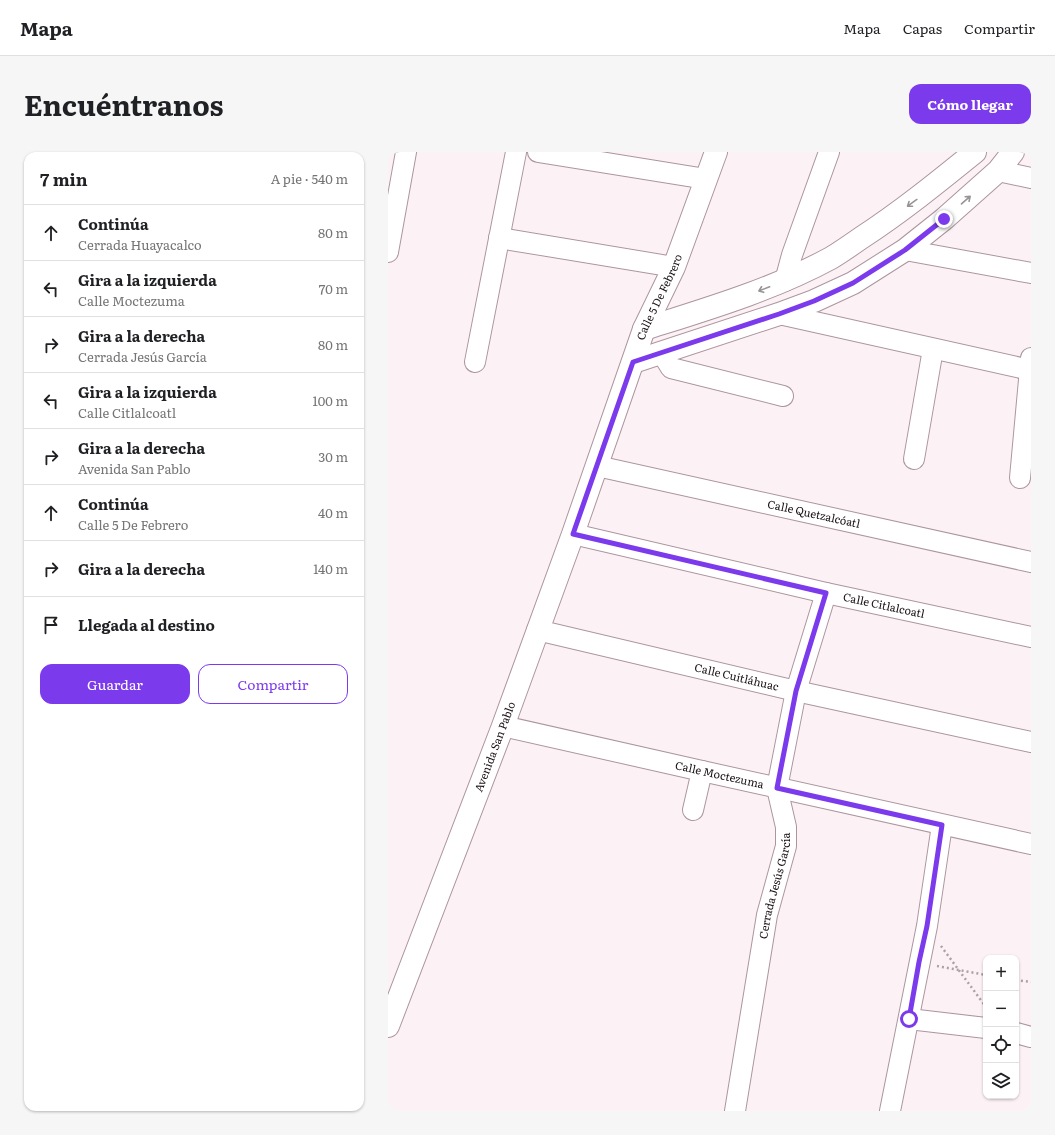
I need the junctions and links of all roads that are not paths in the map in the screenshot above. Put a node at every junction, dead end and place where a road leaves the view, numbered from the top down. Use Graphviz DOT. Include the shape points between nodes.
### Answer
graph roads {
  1 [pos="406,152"];
  2 [pos="516,152"];
  3 [pos="538,152"];
  4 [pos="716,152"];
  5 [pos="829,152"];
  6 [pos="975,152"];
  7 [pos="1013,152"];
  8 [pos="998,171"];
  9 [pos="1031,178"];
  10 [pos="706,179"];
  11 [pos="499,238"];
  12 [pos="905,250"];
  13 [pos="388,252"];
  14 [pos="674,267"];
  15 [pos="1031,273"];
  16 [pos="785,281"];
  17 [pos="779,314"];
  18 [pos="644,330"];
  19 [pos="933,349"];
  20 [pos="661,352"];
  21 [pos="475,362"];
  22 [pos="633,362"];
  23 [pos="1030,364"];
  24 [pos="783,396"];
  25 [pos="914,459"];
  26 [pos="597,466"];
  27 [pos="1020,478"];
  28 [pos="573,534"];
  29 [pos="1031,562"];
  30 [pos="826,593"];
  31 [pos="537,630"];
  32 [pos="1031,636"];
  33 [pos="796,691"];
  34 [pos="503,726"];
  35 [pos="1031,742"];
  36 [pos="702,771"];
  37 [pos="777,788"];
  38 [pos="693,810"];
  39 [pos="942,825"];
  40 [pos="1031,844"];
  41 [pos="909,1019"];
  42 [pos="388,1026"];
  43 [pos="983,1028"];
  44 [pos="1019,1035"];
  45 [pos="1031,1037"];
  46 [pos="735,1111"];
  47 [pos="890,1111"];
  1 -- 13 [label="street"];
  2 -- 11 [label="street"];
  3 -- 10 [label="street"];
  4 -- 10 [label="main road, Calle 5 De Febrero"];
  5 -- 16 [label="street"];
  6 -- 16 [label="main road, one-way" via="924,194 878,227 832,257"];
  7 -- 8 [label="main road"];
  8 -- 9 [label="street"];
  12 -- 8 [label="main road, one-way"];
  10 -- 14 [label="main road, Calle 5 De Febrero"];
  11 -- 14 [label="street"];
  11 -- 21 [label="street"];
  12 -- 15 [label="street"];
  12 -- 17 [label="main road" via="853,283"];
  14 -- 18 [label="main road, Calle 5 De Febrero"];
  16 -- 18 [label="main road, one-way"];
  17 -- 19 [label="street"];
  17 -- 20 [label="main road"];
  18 -- 22 [label="main road, Calle 5 De Febrero"];
  19 -- 23 [label="street"];
  19 -- 25 [label="street"];
  20 -- 22 [label="main road"];
  20 -- 24 [label="street" via="671,368"];
  22 -- 26 [label="main road, Calle 5 De Febrero"];
  23 -- 27 [label="street"];
  26 -- 28 [label="main road, Avenida San Pablo"];
  26 -- 29 [label="street, Calle Quetzalcóatl"];
  28 -- 30 [label="street, Calle Citlalcoatl"];
  28 -- 31 [label="main road, Avenida San Pablo"];
  30 -- 32 [label="street, Calle Citlalcoatl"];
  30 -- 33 [label="street, Cerrada Jesús García"];
  31 -- 33 [label="street, Calle Cuitláhuac"];
  31 -- 34 [label="main road, Avenida San Pablo"];
  33 -- 35 [label="street, Calle Cuitláhuac"];
  33 -- 37 [label="street, Cerrada Jesús García"];
  34 -- 36 [label="street, Calle Moctezuma"];
  34 -- 42 [label="main road, Avenida San Pablo"];
  36 -- 37 [label="street, Calle Moctezuma"];
  36 -- 38 [label="street"];
  37 -- 39 [label="street, Calle Moctezuma"];
  37 -- 46 [label="street, Cerrada Jesús García" via="786,827 786,846 767,915"];
  39 -- 40 [label="street, Calle Moctezuma"];
  39 -- 41 [label="street" via="927,926"];
  41 -- 43 [label="street"];
  41 -- 47 [label="street"];
  44 -- 45 [label="street"];
}
